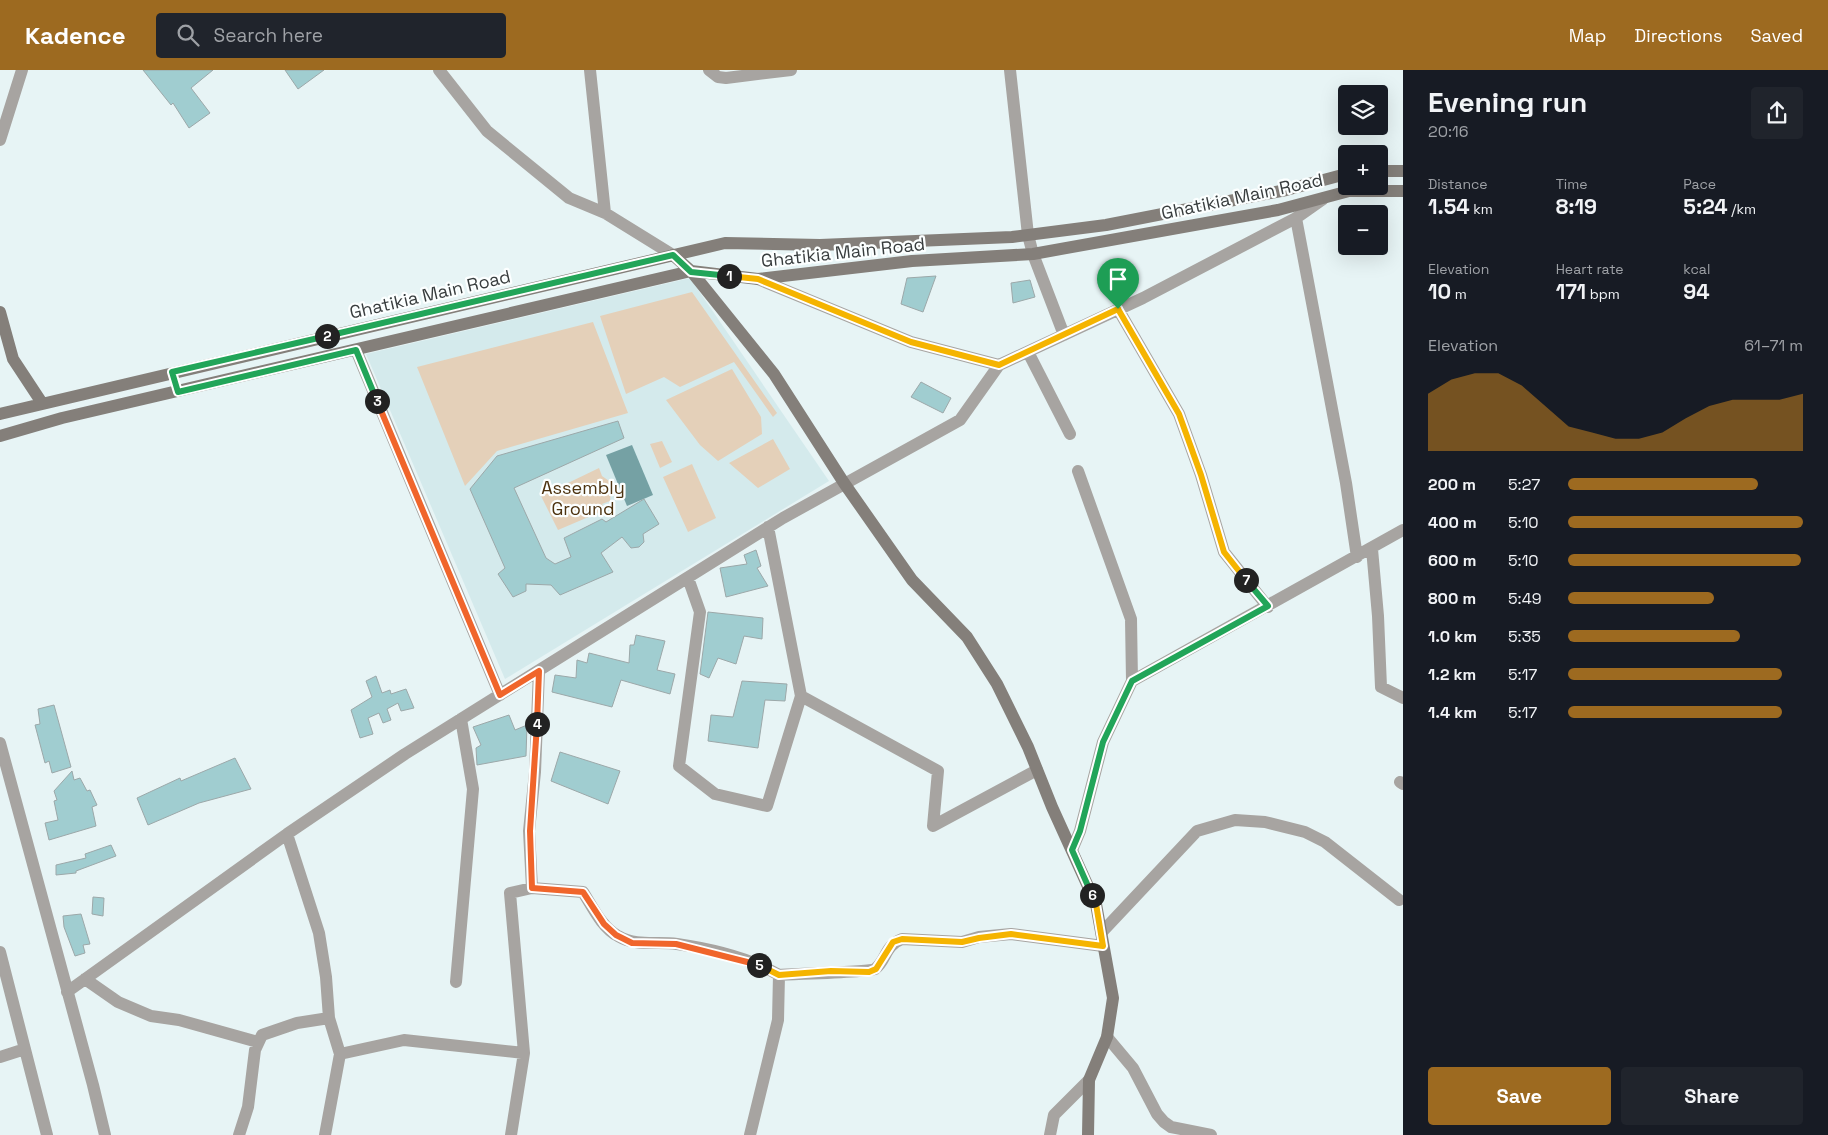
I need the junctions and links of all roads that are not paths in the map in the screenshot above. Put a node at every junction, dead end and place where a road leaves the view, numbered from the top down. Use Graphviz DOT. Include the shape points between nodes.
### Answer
graph roads {
  1 [pos="22,70"];
  2 [pos="439,70"];
  3 [pos="590,70"];
  4 [pos="709,70"];
  5 [pos="791,70"];
  6 [pos="1010,70"];
  7 [pos="0,140"];
  8 [pos="1388,171"];
  9 [pos="1403,171"];
  10 [pos="1338,176"];
  11 [pos="1403,191"];
  12 [pos="1325,198"];
  13 [pos="605,213"];
  14 [pos="1296,218"];
  15 [pos="1028,235"];
  16 [pos="1033,254"];
  17 [pos="673,255"];
  18 [pos="691,272"];
  19 [pos="758,279"];
  20 [pos="1118,309"];
  21 [pos="0,312"];
  22 [pos="1064,335"];
  23 [pos="356,350"];
  24 [pos="1028,352"];
  25 [pos="999,365"];
  26 [pos="172,372"];
  27 [pos="178,392"];
  28 [pos="42,403"];
  29 [pos="0,414"];
  30 [pos="1070,434"];
  31 [pos="0,436"];
  32 [pos="1078,471"];
  33 [pos="844,483"];
  34 [pos="768,527"];
  35 [pos="1403,530"];
  36 [pos="1372,549"];
  37 [pos="1357,557"];
  38 [pos="688,578"];
  39 [pos="1268,606"];
  40 [pos="539,671"];
  41 [pos="1132,681"];
  42 [pos="500,695"];
  43 [pos="801,696"];
  44 [pos="1403,698"];
  45 [pos="461,719"];
  46 [pos="0,743"];
  47 [pos="1037,770"];
  48 [pos="287,834"];
  49 [pos="1072,850"];
  50 [pos="532,888"];
  51 [pos="1402,899"];
  52 [pos="1102,932"];
  53 [pos="1103,946"];
  54 [pos="0,952"];
  55 [pos="779,975"];
  56 [pos="85,979"];
  57 [pos="456,982"];
  58 [pos="67,992"];
  59 [pos="329,1018"];
  60 [pos="1107,1037"];
  61 [pos="258,1042"];
  62 [pos="25,1049"];
  63 [pos="524,1053"];
  64 [pos="340,1054"];
  65 [pos="0,1057"];
  66 [pos="1089,1080"];
  67 [pos="47,1135"];
  68 [pos="105,1135"];
  69 [pos="239,1135"];
  70 [pos="325,1135"];
  71 [pos="511,1135"];
  72 [pos="750,1135"];
  73 [pos="1050,1135"];
  74 [pos="1088,1135"];
  75 [pos="1211,1135"];
  1 -- 7 [label="street"];
  2 -- 13 [label="street" via="487,131 569,198"];
  3 -- 13 [label="street"];
  4 -- 5 [label="street" via="718,77 726,78"];
  6 -- 15 [label="street"];
  8 -- 9 [label="street"];
  10 -- 15 [label="street, Ghatikia Main Road" via="1277,192"];
  11 -- 12 [label="street, Ghatikia Main Road" via="1349,191"];
  12 -- 14 [label="street"];
  12 -- 16 [label="street, Ghatikia Main Road" via="1278,210"];
  13 -- 17 [label="street"];
  14 -- 20 [label="street"];
  14 -- 37 [label="street"];
  15 -- 16 [label="street"];
  15 -- 17 [label="street, Ghatikia Main Road" via="820,245 725,243"];
  16 -- 19 [label="street, Ghatikia Main Road" via="912,261"];
  16 -- 22 [label="street"];
  17 -- 18 [label="street"];
  17 -- 26 [label="street, Ghatikia Main Road"];
  18 -- 19 [label="street, Ghatikia Main Road"];
  18 -- 23 [label="street, Ghatikia Main Road"];
  18 -- 33 [label="street" via="774,374"];
  19 -- 25 [label="street" via="911,342"];
  20 -- 22 [label="street"];
  20 -- 39 [label="street" via="1179,414 1224,552"];
  21 -- 28 [label="street" via="13,359"];
  22 -- 24 [label="street"];
  23 -- 27 [label="street, Ghatikia Main Road"];
  23 -- 42 [label="street"];
  24 -- 25 [label="street"];
  24 -- 30 [label="street"];
  25 -- 33 [label="street" via="960,420"];
  26 -- 27 [label="street"];
  26 -- 28 [label="street, Ghatikia Main Road"];
  27 -- 31 [label="street, Ghatikia Main Road" via="62,418"];
  28 -- 29 [label="street, Ghatikia Main Road"];
  32 -- 41 [label="street" via="1131,619"];
  33 -- 34 [label="street"];
  33 -- 47 [label="street" via="912,580 967,637 997,684"];
  34 -- 38 [label="street"];
  34 -- 43 [label="street"];
  35 -- 36 [label="street"];
  36 -- 37 [label="street"];
  36 -- 44 [label="street" via="1381,687"];
  37 -- 39 [label="street"];
  38 -- 40 [label="street"];
  38 -- 43 [label="street" via="700,612 679,766 715,794 767,806"];
  39 -- 41 [label="street"];
  40 -- 42 [label="street"];
  40 -- 50 [label="street" via="530,831"];
  41 -- 49 [label="street" via="1103,742"];
  42 -- 45 [label="street"];
  43 -- 47 [label="street" via="938,771 933,826"];
  45 -- 48 [label="street"];
  45 -- 57 [label="street" via="473,789"];
  46 -- 58 [label="street"];
  47 -- 49 [label="street"];
  48 -- 56 [label="street"];
  48 -- 59 [label="street" via="319,933"];
  49 -- 52 [label="street" via="1096,904"];
  50 -- 55 [label="street" via="583,892 604,924 632,943 676,944 713,951 761,965"];
  50 -- 63 [label="street" via="510,893"];
  51 -- 52 [label="street" via="1325,842 1304,832 1266,822 1235,820 1197,831"];
  52 -- 53 [label="street"];
  53 -- 55 [label="street" via="1011,934 962,942 902,939 893,942 876,969 869,972"];
  53 -- 60 [label="street" via="1113,998"];
  54 -- 62 [label="street"];
  55 -- 72 [label="street" via="778,1020"];
  56 -- 58 [label="street"];
  56 -- 61 [label="street" via="118,1002 151,1016 179,1020"];
  58 -- 68 [label="street"];
  59 -- 61 [label="street" via="280,1028 262,1036"];
  59 -- 64 [label="street"];
  60 -- 66 [label="street"];
  60 -- 75 [label="street" via="1133,1068 1164,1122 1171,1127"];
  61 -- 69 [label="street" via="248,1107"];
  62 -- 65 [label="street"];
  62 -- 67 [label="street"];
  63 -- 64 [label="street" via="404,1040"];
  63 -- 71 [label="street"];
  64 -- 70 [label="street"];
  66 -- 73 [label="street" via="1054,1115"];
  66 -- 74 [label="street"];
}
